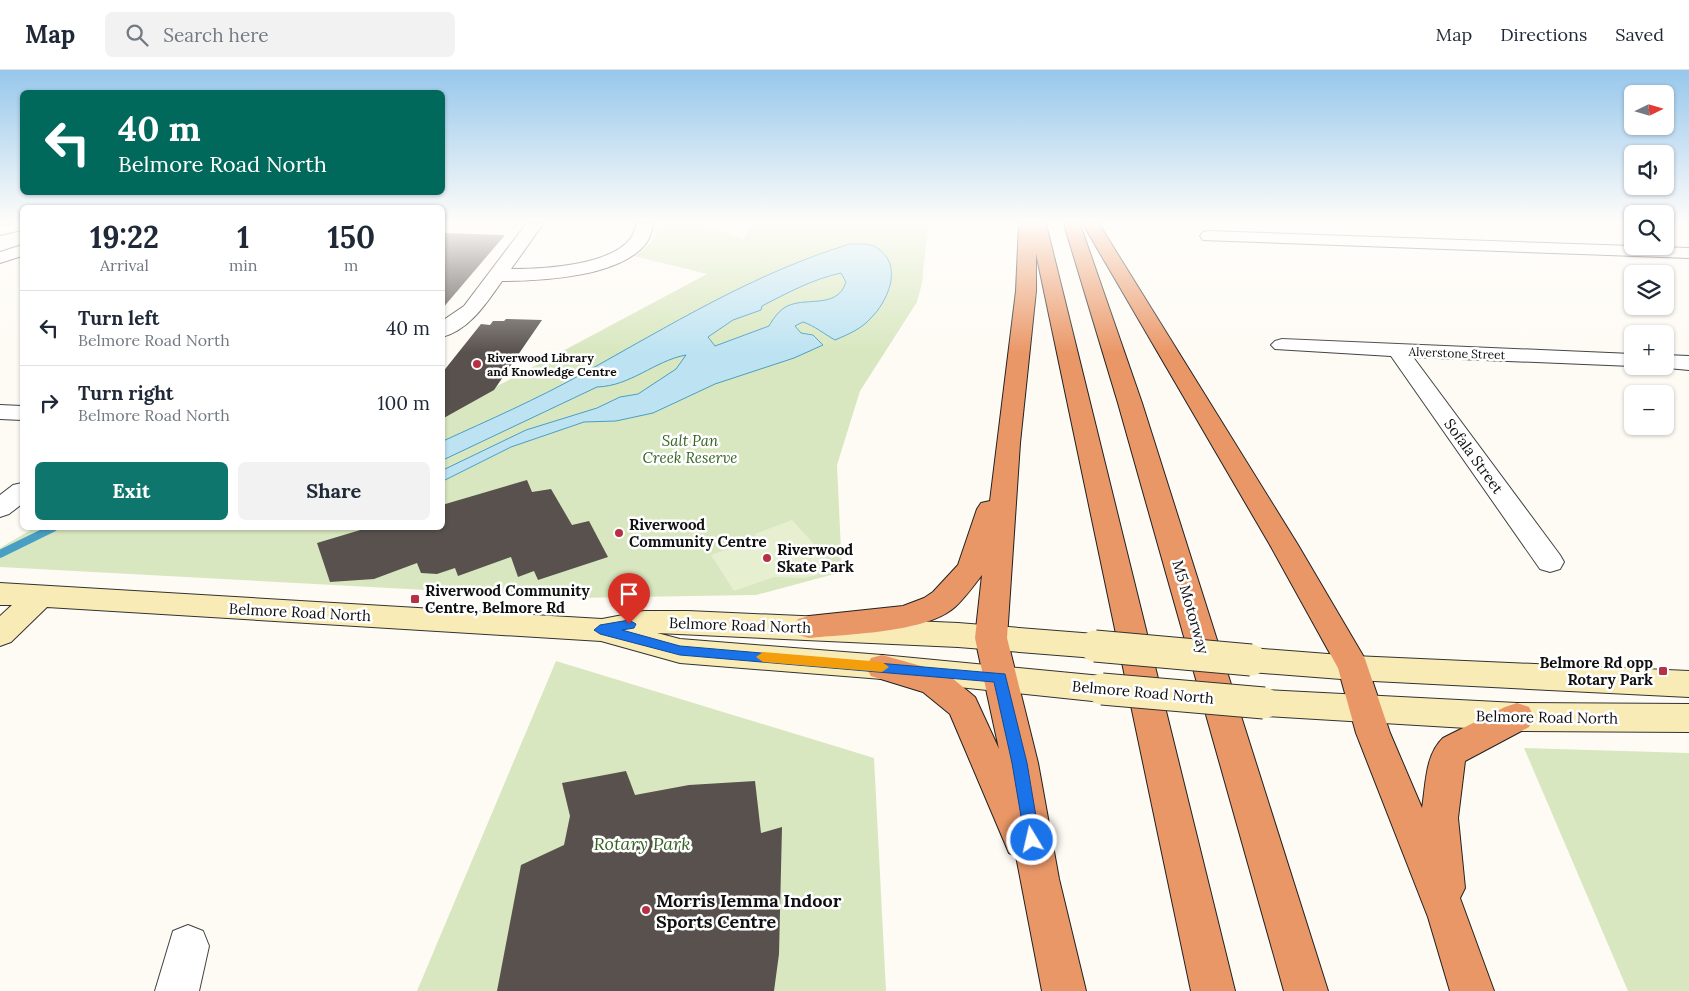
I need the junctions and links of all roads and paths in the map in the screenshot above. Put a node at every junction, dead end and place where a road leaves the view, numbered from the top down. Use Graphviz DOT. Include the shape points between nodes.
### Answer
graph roads {
  1 [pos="504,267"];
  2 [pos="582,267"];
  3 [pos="1026,267"];
  4 [pos="1048,267"];
  5 [pos="1086,267"];
  6 [pos="1117,267"];
  7 [pos="497,276"];
  8 [pos="445,328"];
  9 [pos="1282,345"];
  10 [pos="1398,351"];
  11 [pos="1624,360"];
  12 [pos="0,412"];
  13 [pos="20,413"];
  14 [pos="1008,443"];
  15 [pos="20,493"];
  16 [pos="0,508"];
  17 [pos="1550,562"];
  18 [pos="0,594"];
  19 [pos="40,596"];
  20 [pos="809,628"];
  21 [pos="600,630"];
  22 [pos="0,634"];
  23 [pos="991,638"];
  24 [pos="882,667"];
  25 [pos="1354,668"];
  26 [pos="1000,678"];
  27 [pos="1689,684"];
  28 [pos="1366,710"];
  29 [pos="1517,717"];
  30 [pos="1689,718"];
  31 [pos="1039,879"];
  32 [pos="1448,917"];
  33 [pos="188,946"];
  34 [pos="177,991"];
  35 [pos="1064,991"];
  36 [pos="1213,991"];
  37 [pos="1306,991"];
  38 [pos="1472,991"];
  1 -- 7 [label="street"];
  2 -- 7 [label="street" via="545,275"];
  3 -- 14 [label="highway"];
  4 -- 36 [label="highway"];
  5 -- 37 [label="highway, M5 Motorway" via="1133,412"];
  6 -- 25 [label="highway"];
  7 -- 8 [label="street" via="472,310"];
  9 -- 10 [label="street, Alverstone Street"];
  10 -- 11 [label="street, Alverstone Street"];
  10 -- 17 [label="street, Sofala Street"];
  12 -- 13 [label="street"];
  14 -- 20 [label="highway" via="971,568 944,600 906,617"];
  14 -- 23 [label="highway"];
  15 -- 16 [label="street"];
  18 -- 19 [label="main road, Belmore Road North"];
  19 -- 21 [label="main road, Belmore Road North"];
  19 -- 22 [label="main road"];
  20 -- 21 [label="main road, Belmore Road North" via="644,622"];
  20 -- 23 [label="main road, Belmore Road North"];
  21 -- 24 [label="main road, Belmore Road North" via="680,650"];
  23 -- 25 [label="main road, Belmore Road North, bridge"];
  23 -- 26 [label="highway"];
  24 -- 26 [label="main road, Belmore Road North"];
  24 -- 31 [label="highway" via="934,682 963,706"];
  25 -- 27 [label="main road, Belmore Road North"];
  25 -- 28 [label="highway"];
  26 -- 28 [label="main road, Belmore Road North, bridge"];
  26 -- 31 [label="highway" via="1020,763"];
  28 -- 29 [label="main road, Belmore Road North"];
  28 -- 32 [label="highway"];
  29 -- 30 [label="main road, Belmore Road North"];
  29 -- 32 [label="highway" via="1455,748 1448,755 1439,818"];
  31 -- 35 [label="highway"];
  32 -- 38 [label="highway"];
  33 -- 34 [label="street"];
}
